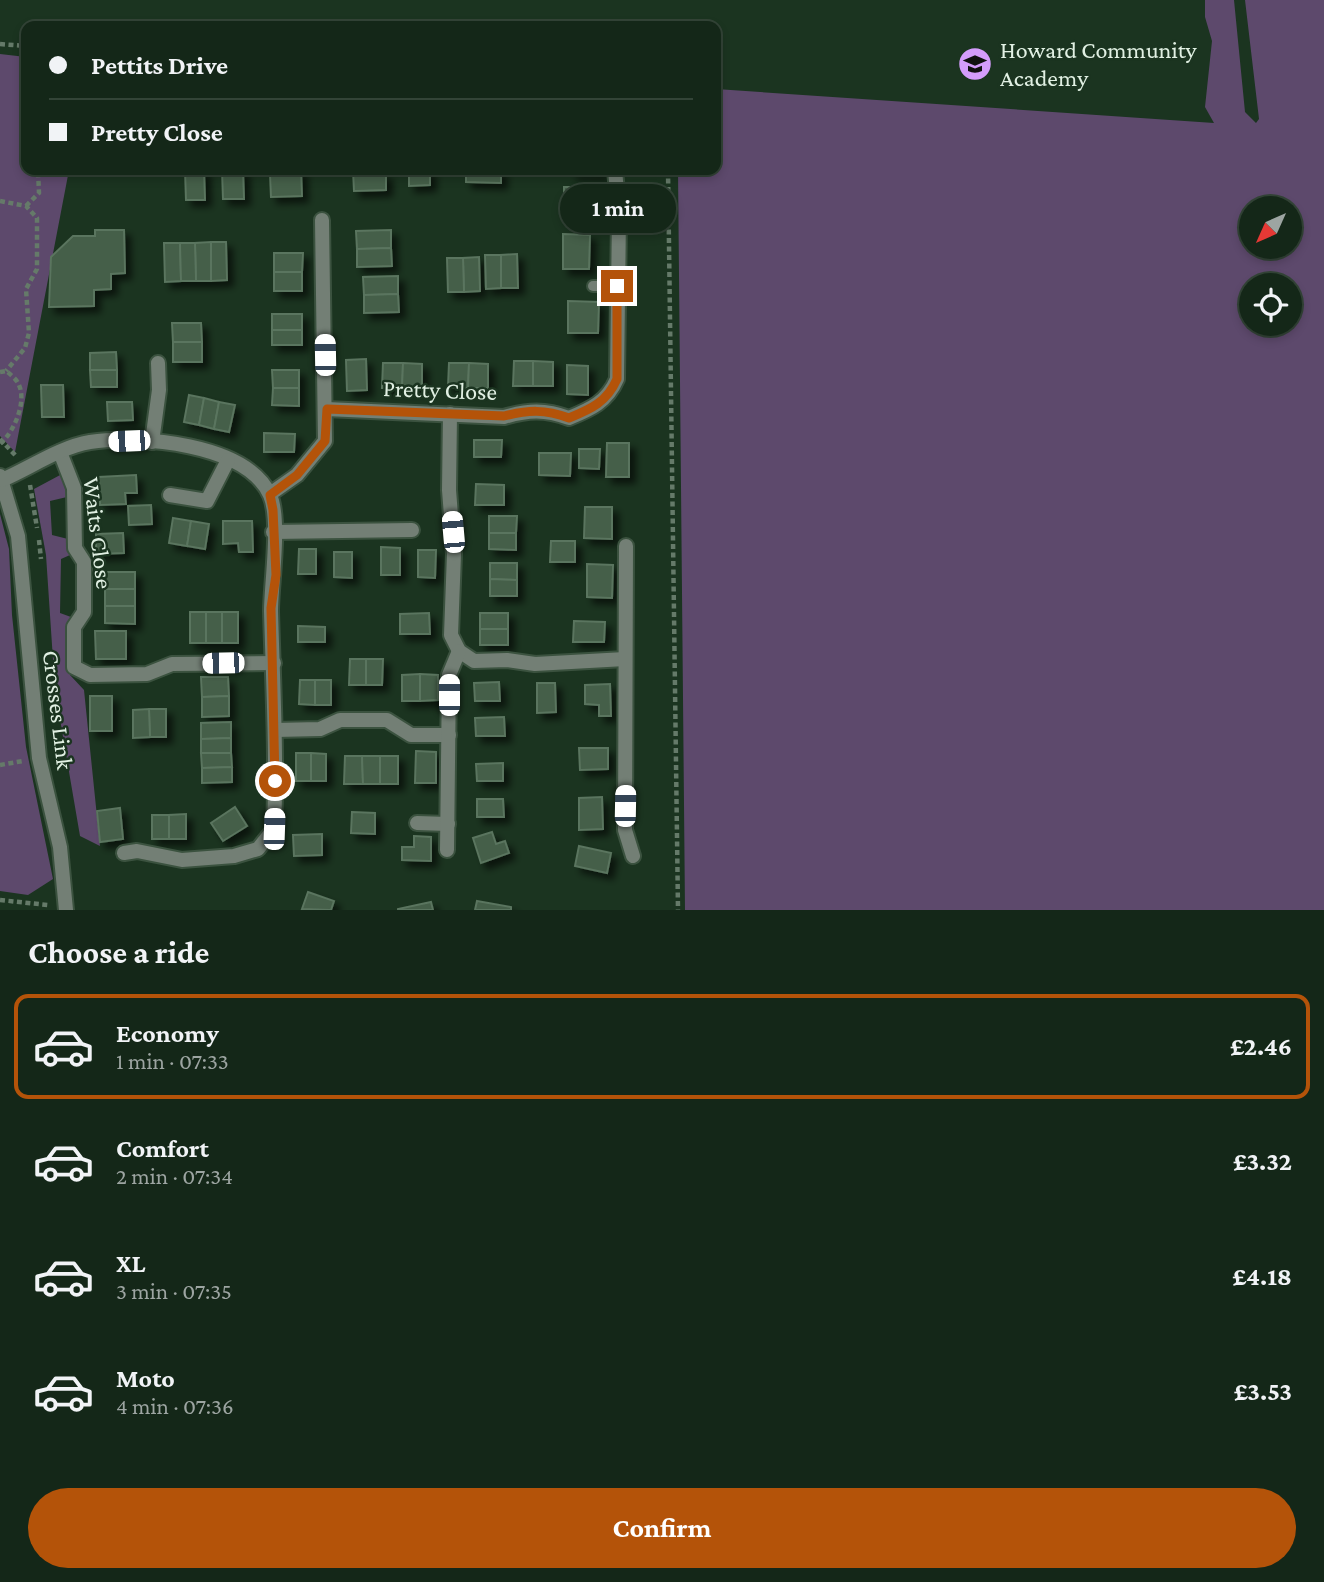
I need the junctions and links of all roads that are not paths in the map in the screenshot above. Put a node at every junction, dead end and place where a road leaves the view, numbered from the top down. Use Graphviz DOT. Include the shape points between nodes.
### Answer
graph roads {
  1 [pos="615,175"];
  2 [pos="322,220"];
  3 [pos="593,286"];
  4 [pos="617,286"];
  5 [pos="158,363"];
  6 [pos="327,409"];
  7 [pos="450,414"];
  8 [pos="152,442"];
  9 [pos="60,452"];
  10 [pos="228,460"];
  11 [pos="1,478"];
  12 [pos="170,495"];
  13 [pos="270,495"];
  14 [pos="412,530"];
  15 [pos="273,532"];
  16 [pos="626,545"];
  17 [pos="459,652"];
  18 [pos="625,659"];
  19 [pos="274,663"];
  20 [pos="275,730"];
  21 [pos="449,735"];
  22 [pos="417,823"];
  23 [pos="448,824"];
  24 [pos="447,850"];
  25 [pos="124,853"];
  26 [pos="633,856"];
  27 [pos="66,908"];
  1 -- 4 [label="street, Pretty Close"];
  2 -- 6 [label="street"];
  3 -- 4 [label="lane"];
  4 -- 7 [label="street, Pretty Close" via="617,379 594,408 569,418 529,410 504,416"];
  5 -- 8 [label="street"];
  6 -- 7 [label="street, Pretty Close"];
  6 -- 13 [label="street" via="325,441 297,475"];
  7 -- 17 [label="street" via="451,635"];
  8 -- 9 [label="street" via="89,442"];
  8 -- 10 [label="street" via="206,449"];
  9 -- 11 [label="street"];
  9 -- 19 [label="street, Waits Close" via="74,488 75,548 84,562 84,612 74,627 74,667 90,676 147,674 172,664"];
  10 -- 12 [label="street" via="207,501"];
  10 -- 13 [label="street" via="251,473"];
  11 -- 27 [label="street, Crosses Link" via="18,536 39,758 60,847"];
  13 -- 15 [label="street"];
  14 -- 15 [label="street"];
  15 -- 19 [label="street"];
  16 -- 18 [label="street"];
  17 -- 18 [label="street" via="474,661 535,664"];
  17 -- 21 [label="street" via="449,674"];
  18 -- 26 [label="street" via="625,831"];
  19 -- 20 [label="street"];
  20 -- 21 [label="street" via="320,729 341,720 387,720 411,735"];
  20 -- 25 [label="street" via="274,829 258,849 234,856 182,859"];
  21 -- 23 [label="street"];
  22 -- 23 [label="street"];
  23 -- 24 [label="street"];
}
